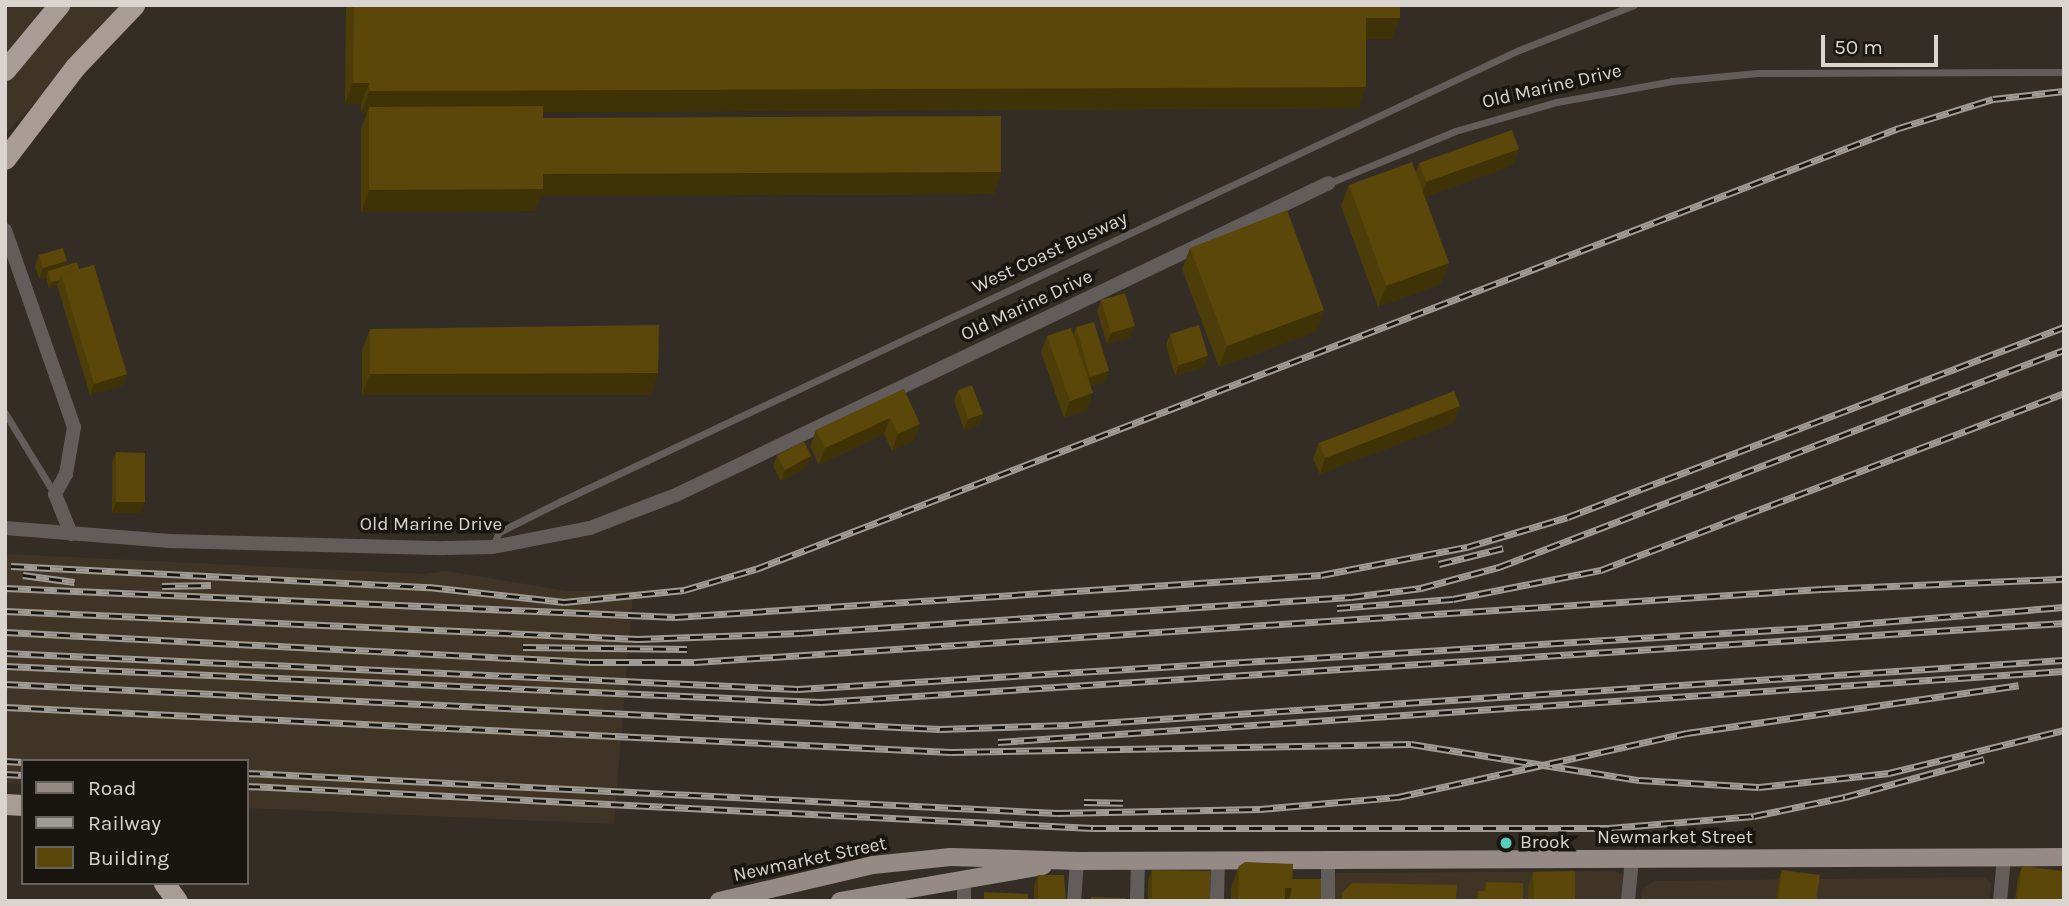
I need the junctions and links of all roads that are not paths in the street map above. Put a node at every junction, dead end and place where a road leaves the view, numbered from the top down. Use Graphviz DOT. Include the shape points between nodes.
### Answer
graph roads {
  1 [pos="59,5"];
  2 [pos="133,5"];
  3 [pos="1634,5"];
  4 [pos="5,69"];
  5 [pos="2064,72"];
  6 [pos="5,146"];
  7 [pos="5,159"];
  8 [pos="1329,183"];
  9 [pos="5,230"];
  10 [pos="5,413"];
  11 [pos="55,494"];
  12 [pos="5,528"];
  13 [pos="71,534"];
  14 [pos="493,547"];
  15 [pos="2064,857"];
  16 [pos="2004,858"];
  17 [pos="1218,859"];
  18 [pos="1328,859"];
  19 [pos="1632,859"];
  20 [pos="1077,860"];
  21 [pos="1138,860"];
  22 [pos="964,878"];
  23 [pos="165,885"];
  24 [pos="177,901"];
  25 [pos="719,901"];
  26 [pos="839,901"];
  27 [pos="964,901"];
  28 [pos="1074,901"];
  29 [pos="1137,901"];
  30 [pos="1217,901"];
  31 [pos="1328,901"];
  32 [pos="1628,901"];
  33 [pos="2000,901"];
  1 -- 4 [label="highway"];
  2 -- 6 [label="street"];
  2 -- 7 [label="highway, bridge" via="75,67"];
  3 -- 14 [label="lane, West Coast Busway" via="1519,50 561,500 499,532"];
  5 -- 8 [label="lane, Old Marine Drive" via="1758,73 1672,81 1557,103 1455,131"];
  8 -- 14 [label="street, Old Marine Drive" via="666,499 590,528"];
  9 -- 11 [label="street" via="74,427 74,444"];
  10 -- 11 [label="lane"];
  11 -- 13 [label="street"];
  12 -- 13 [label="street, Old Marine Drive"];
  13 -- 14 [label="street, Old Marine Drive" via="169,541"];
  15 -- 16 [label="main road, Newmarket Street"];
  16 -- 19 [label="main road, Newmarket Street"];
  16 -- 33 [label="street"];
  17 -- 18 [label="main road, Newmarket Street"];
  17 -- 21 [label="main road, Newmarket Street"];
  17 -- 30 [label="street"];
  18 -- 19 [label="main road, Newmarket Street"];
  18 -- 31 [label="street"];
  19 -- 32 [label="street"];
  20 -- 21 [label="main road, Newmarket Street"];
  20 -- 22 [label="main road, Newmarket Street"];
  20 -- 25 [label="main road, Newmarket Street" via="951,857 873,865"];
  20 -- 28 [label="street"];
  21 -- 29 [label="street"];
  22 -- 26 [label="main road, Newmarket Street"];
  22 -- 27 [label="street"];
  23 -- 24 [label="highway"];
}
